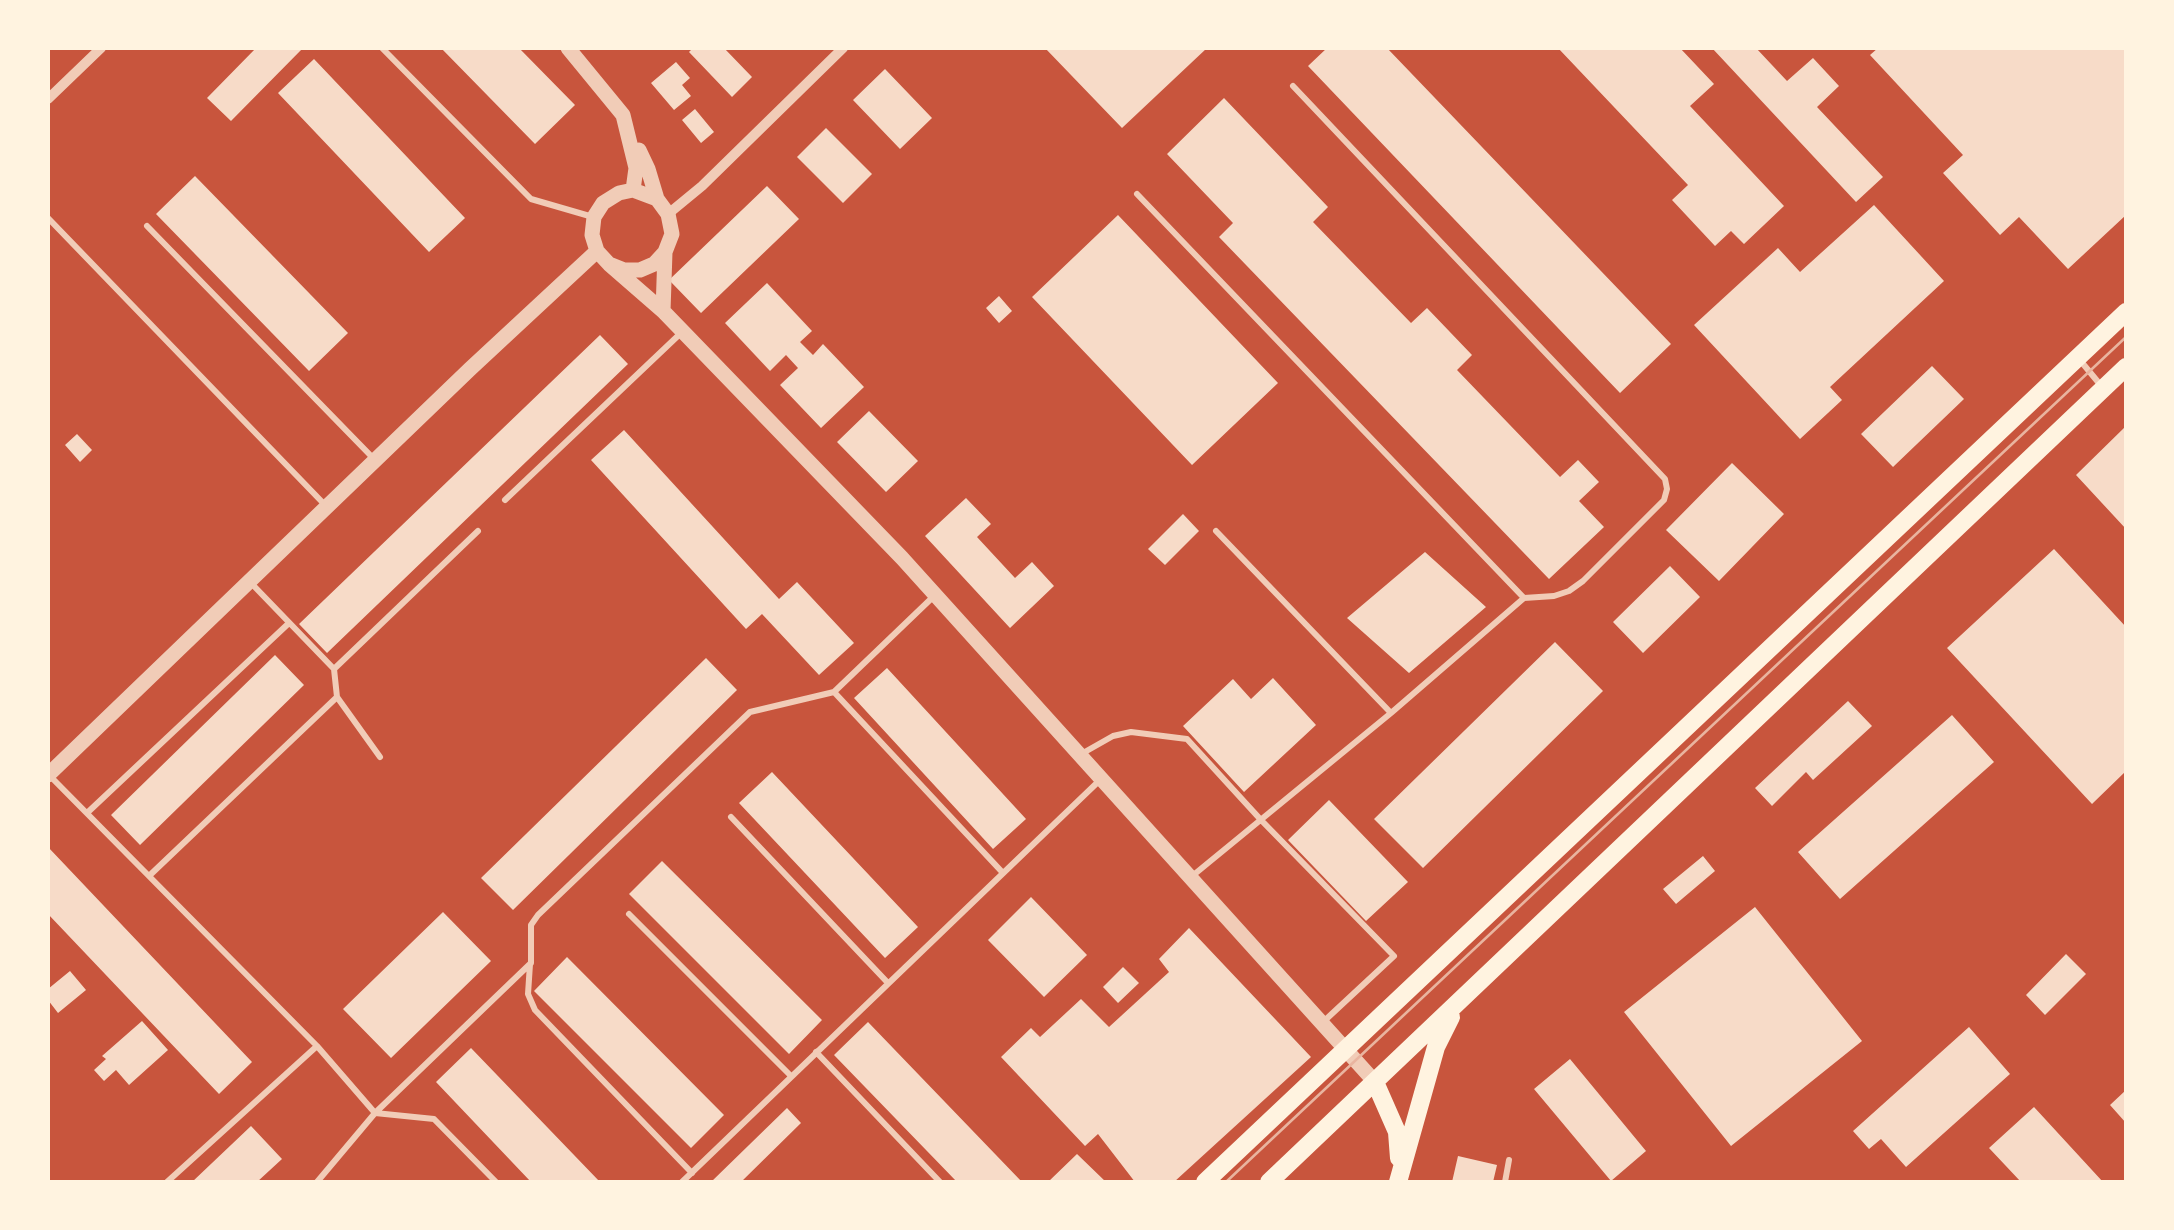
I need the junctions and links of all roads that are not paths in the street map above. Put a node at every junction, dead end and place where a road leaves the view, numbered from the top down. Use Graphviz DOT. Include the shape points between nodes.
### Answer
graph roads {
  1 [pos="101,48"];
  2 [pos="382,48"];
  3 [pos="568,48"];
  4 [pos="843,48"];
  5 [pos="1293,86"];
  6 [pos="48,99"];
  7 [pos="622,115"];
  8 [pos="634,190"];
  9 [pos="1138,194"];
  10 [pos="657,199"];
  11 [pos="668,214"];
  12 [pos="594,217"];
  13 [pos="48,218"];
  14 [pos="147,226"];
  15 [pos="597,251"];
  16 [pos="665,252"];
  17 [pos="609,264"];
  18 [pos="663,311"];
  19 [pos="2126,312"];
  20 [pos="683,332"];
  21 [pos="2078,358"];
  22 [pos="2126,367"];
  23 [pos="2103,389"];
  24 [pos="375,460"];
  25 [pos="505,500"];
  26 [pos="327,506"];
  27 [pos="478,531"];
  28 [pos="1216,531"];
  29 [pos="250,582"];
  30 [pos="935,595"];
  31 [pos="1524,598"];
  32 [pos="289,623"];
  33 [pos="334,669"];
  34 [pos="834,692"];
  35 [pos="338,697"];
  36 [pos="1391,714"];
  37 [pos="1080,756"];
  38 [pos="380,757"];
  39 [pos="48,774"];
  40 [pos="1100,779"];
  41 [pos="87,813"];
  42 [pos="730,817"];
  43 [pos="1260,820"];
  44 [pos="1003,872"];
  45 [pos="150,876"];
  46 [pos="1190,878"];
  47 [pos="629,914"];
  48 [pos="530,963"];
  49 [pos="888,983"];
  50 [pos="1457,1004"];
  51 [pos="1321,1024"];
  52 [pos="317,1046"];
  53 [pos="1345,1050"];
  54 [pos="816,1052"];
  55 [pos="791,1076"];
  56 [pos="1376,1082"];
  57 [pos="375,1113"];
  58 [pos="1510,1160"];
  59 [pos="692,1173"];
  60 [pos="1399,1178"];
  61 [pos="167,1182"];
  62 [pos="317,1182"];
  63 [pos="496,1182"];
  64 [pos="682,1182"];
  65 [pos="940,1182"];
  66 [pos="1205,1182"];
  67 [pos="1268,1182"];
  68 [pos="1505,1182"];
  1 -- 6 [label="street"];
  2 -- 12 [label="lane" via="530,199"];
  3 -- 7 [label="street"];
  4 -- 11 [label="street"];
  5 -- 31 [label="lane" via="1665,478 1664,500 1583,580 1554,596"];
  7 -- 8 [label="street" via="636,168"];
  7 -- 10 [label="street"];
  8 -- 10 [label="street"];
  8 -- 12 [label="street" via="603,203"];
  9 -- 31 [label="lane"];
  10 -- 11 [label="street"];
  11 -- 16 [label="street" via="672,234"];
  12 -- 15 [label="street"];
  13 -- 26 [label="lane"];
  14 -- 24 [label="lane"];
  15 -- 17 [label="street"];
  15 -- 24 [label="street"];
  16 -- 17 [label="street" via="640,270"];
  16 -- 18 [label="street"];
  17 -- 18 [label="street"];
  18 -- 20 [label="street"];
  19 -- 21 [label="main road"];
  20 -- 25 [label="lane"];
  20 -- 30 [label="street"];
  21 -- 23 [label="lane"];
  21 -- 53 [label="main road"];
  22 -- 23 [label="main road"];
  23 -- 50 [label="main road"];
  24 -- 26 [label="street"];
  26 -- 29 [label="street"];
  27 -- 33 [label="lane"];
  28 -- 36 [label="lane"];
  29 -- 32 [label="lane"];
  29 -- 39 [label="street"];
  30 -- 34 [label="lane"];
  30 -- 37 [label="street"];
  31 -- 36 [label="lane"];
  32 -- 33 [label="lane"];
  32 -- 41 [label="lane"];
  33 -- 35 [label="lane"];
  34 -- 44 [label="lane"];
  34 -- 48 [label="lane" via="764,707 736,722 538,914"];
  35 -- 38 [label="lane"];
  35 -- 45 [label="lane"];
  36 -- 43 [label="lane"];
  37 -- 40 [label="street"];
  37 -- 43 [label="lane" via="1131,732 1187,739"];
  39 -- 41 [label="lane"];
  40 -- 44 [label="lane"];
  40 -- 46 [label="street"];
  41 -- 45 [label="lane"];
  42 -- 49 [label="lane"];
  43 -- 46 [label="lane"];
  43 -- 51 [label="lane" via="1394,956"];
  44 -- 49 [label="lane"];
  45 -- 52 [label="lane"];
  46 -- 51 [label="street"];
  47 -- 55 [label="lane"];
  48 -- 57 [label="lane"];
  48 -- 59 [label="lane" via="528,994 535,1010"];
  49 -- 54 [label="lane"];
  50 -- 56 [label="main road"];
  50 -- 60 [label="main road" via="1436,1048"];
  51 -- 53 [label="street"];
  52 -- 57 [label="lane"];
  52 -- 61 [label="lane"];
  53 -- 56 [label="street"];
  53 -- 66 [label="main road"];
  54 -- 55 [label="lane"];
  54 -- 65 [label="lane"];
  55 -- 59 [label="lane"];
  56 -- 60 [label="main road" via="1398,1132"];
  56 -- 67 [label="main road"];
  57 -- 62 [label="lane"];
  57 -- 63 [label="lane" via="434,1119"];
  58 -- 68 [label="lane"];
  59 -- 64 [label="lane"];
}
